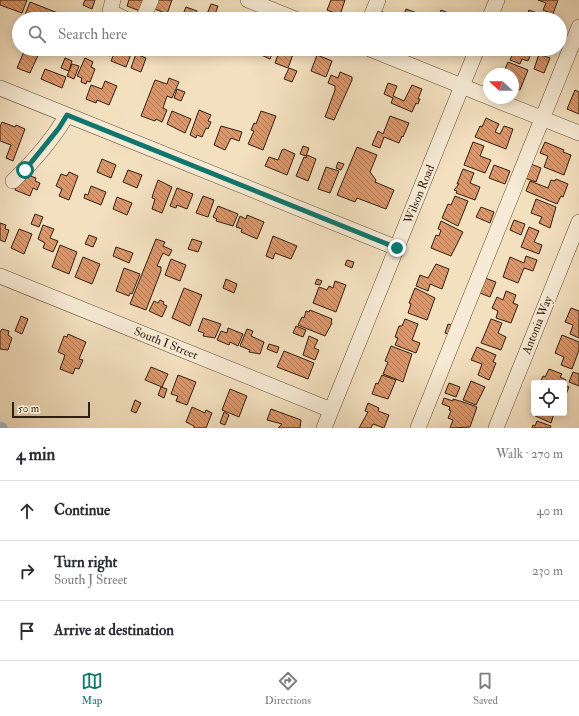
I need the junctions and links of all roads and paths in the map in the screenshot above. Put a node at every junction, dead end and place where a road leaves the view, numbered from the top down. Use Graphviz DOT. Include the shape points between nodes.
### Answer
graph roads {
  1 [pos="113,0"];
  2 [pos="151,0"];
  3 [pos="248,0"];
  4 [pos="378,0"];
  5 [pos="497,0"];
  6 [pos="112,12"];
  7 [pos="146,12"];
  8 [pos="278,12"];
  9 [pos="373,12"];
  10 [pos="492,12"];
  11 [pos="579,27"];
  12 [pos="387,56"];
  13 [pos="474,56"];
  14 [pos="462,86"];
  15 [pos="0,88"];
  16 [pos="483,95"];
  17 [pos="506,104"];
  18 [pos="67,115"];
  19 [pos="542,118"];
  20 [pos="579,133"];
  21 [pos="13,181"];
  22 [pos="579,222"];
  23 [pos="397,248"];
  24 [pos="0,276"];
  25 [pos="332,410"];
  26 [pos="324,428"];
  27 [pos="418,428"];
  28 [pos="496,428"];
  1 -- 6 [label="street"];
  2 -- 7 [label="street"];
  3 -- 8 [label="street"];
  4 -- 9 [label="street"];
  5 -- 10 [label="street"];
  11 -- 19 [label="street"];
  12 -- 14 [label="street"];
  13 -- 14 [label="street, Wilson Road"];
  14 -- 16 [label="street"];
  14 -- 23 [label="street, Wilson Road"];
  15 -- 18 [label="street"];
  17 -- 19 [label="street"];
  18 -- 21 [label="street" via="33,161"];
  18 -- 23 [label="street"];
  19 -- 20 [label="street"];
  19 -- 27 [label="street"];
  22 -- 28 [label="street, Antonia Way"];
  23 -- 25 [label="street, Wilson Road"];
  24 -- 25 [label="street, South I Street"];
  25 -- 26 [label="street, Wilson Road"];
}
